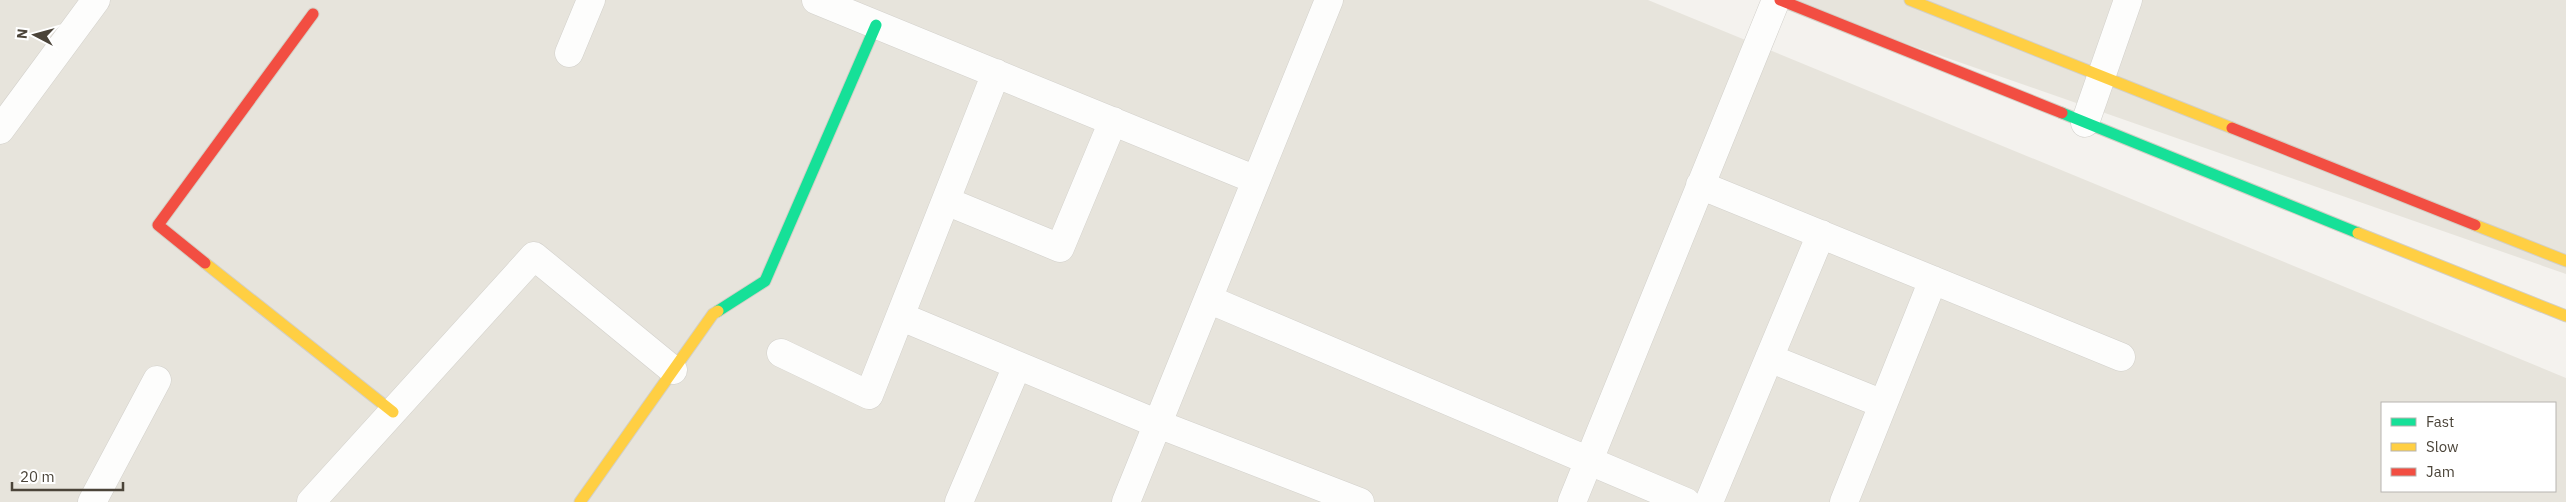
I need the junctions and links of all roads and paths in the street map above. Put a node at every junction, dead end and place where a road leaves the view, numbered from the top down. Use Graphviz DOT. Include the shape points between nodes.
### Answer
graph roads {
  1 [pos="96,0"];
  2 [pos="591,0"];
  3 [pos="816,0"];
  4 [pos="1329,0"];
  5 [pos="1776,0"];
  6 [pos="1780,0"];
  7 [pos="1910,0"];
  8 [pos="2128,0"];
  9 [pos="313,14"];
  10 [pos="876,25"];
  11 [pos="569,53"];
  12 [pos="996,73"];
  13 [pos="2102,76"];
  14 [pos="1113,121"];
  15 [pos="2086,123"];
  16 [pos="0,130"];
  17 [pos="1256,180"];
  18 [pos="1700,186"];
  19 [pos="946,201"];
  20 [pos="1821,234"];
  21 [pos="2566,261"];
  22 [pos="1932,280"];
  23 [pos="1208,299"];
  24 [pos="2566,316"];
  25 [pos="902,317"];
  26 [pos="781,353"];
  27 [pos="2121,357"];
  28 [pos="1769,358"];
  29 [pos="1017,366"];
  30 [pos="673,370"];
  31 [pos="157,380"];
  32 [pos="1883,404"];
  33 [pos="393,412"];
  34 [pos="1158,424"];
  35 [pos="1588,461"];
  36 [pos="92,502"];
  37 [pos="310,502"];
  38 [pos="580,502"];
  39 [pos="960,502"];
  40 [pos="1126,502"];
  41 [pos="1360,502"];
  42 [pos="1572,502"];
  43 [pos="1686,502"];
  44 [pos="1710,502"];
  45 [pos="1844,502"];
  1 -- 16 [label="street"];
  2 -- 11 [label="street"];
  3 -- 10 [label="street"];
  4 -- 17 [label="street"];
  5 -- 18 [label="street"];
  6 -- 15 [label="street"];
  7 -- 13 [label="street"];
  8 -- 13 [label="street"];
  9 -- 33 [label="street" via="158,225"];
  10 -- 12 [label="street"];
  10 -- 30 [label="street" via="765,281 713,314"];
  12 -- 14 [label="street"];
  12 -- 19 [label="street"];
  13 -- 15 [label="street"];
  13 -- 21 [label="street"];
  14 -- 17 [label="street"];
  14 -- 19 [label="street" via="1060,248"];
  15 -- 24 [label="street"];
  17 -- 23 [label="street"];
  18 -- 20 [label="street"];
  18 -- 35 [label="street"];
  19 -- 25 [label="street"];
  20 -- 22 [label="street"];
  20 -- 28 [label="street"];
  22 -- 27 [label="street"];
  22 -- 32 [label="street"];
  23 -- 34 [label="street"];
  23 -- 35 [label="street"];
  25 -- 26 [label="street" via="869,395"];
  25 -- 29 [label="street"];
  28 -- 32 [label="street"];
  28 -- 44 [label="street"];
  29 -- 34 [label="street"];
  29 -- 39 [label="street"];
  30 -- 33 [label="street" via="534,256"];
  30 -- 38 [label="street"];
  31 -- 36 [label="street"];
  32 -- 45 [label="street"];
  33 -- 37 [label="street"];
  34 -- 40 [label="street"];
  34 -- 41 [label="street"];
  35 -- 42 [label="street"];
  35 -- 43 [label="street"];
}
